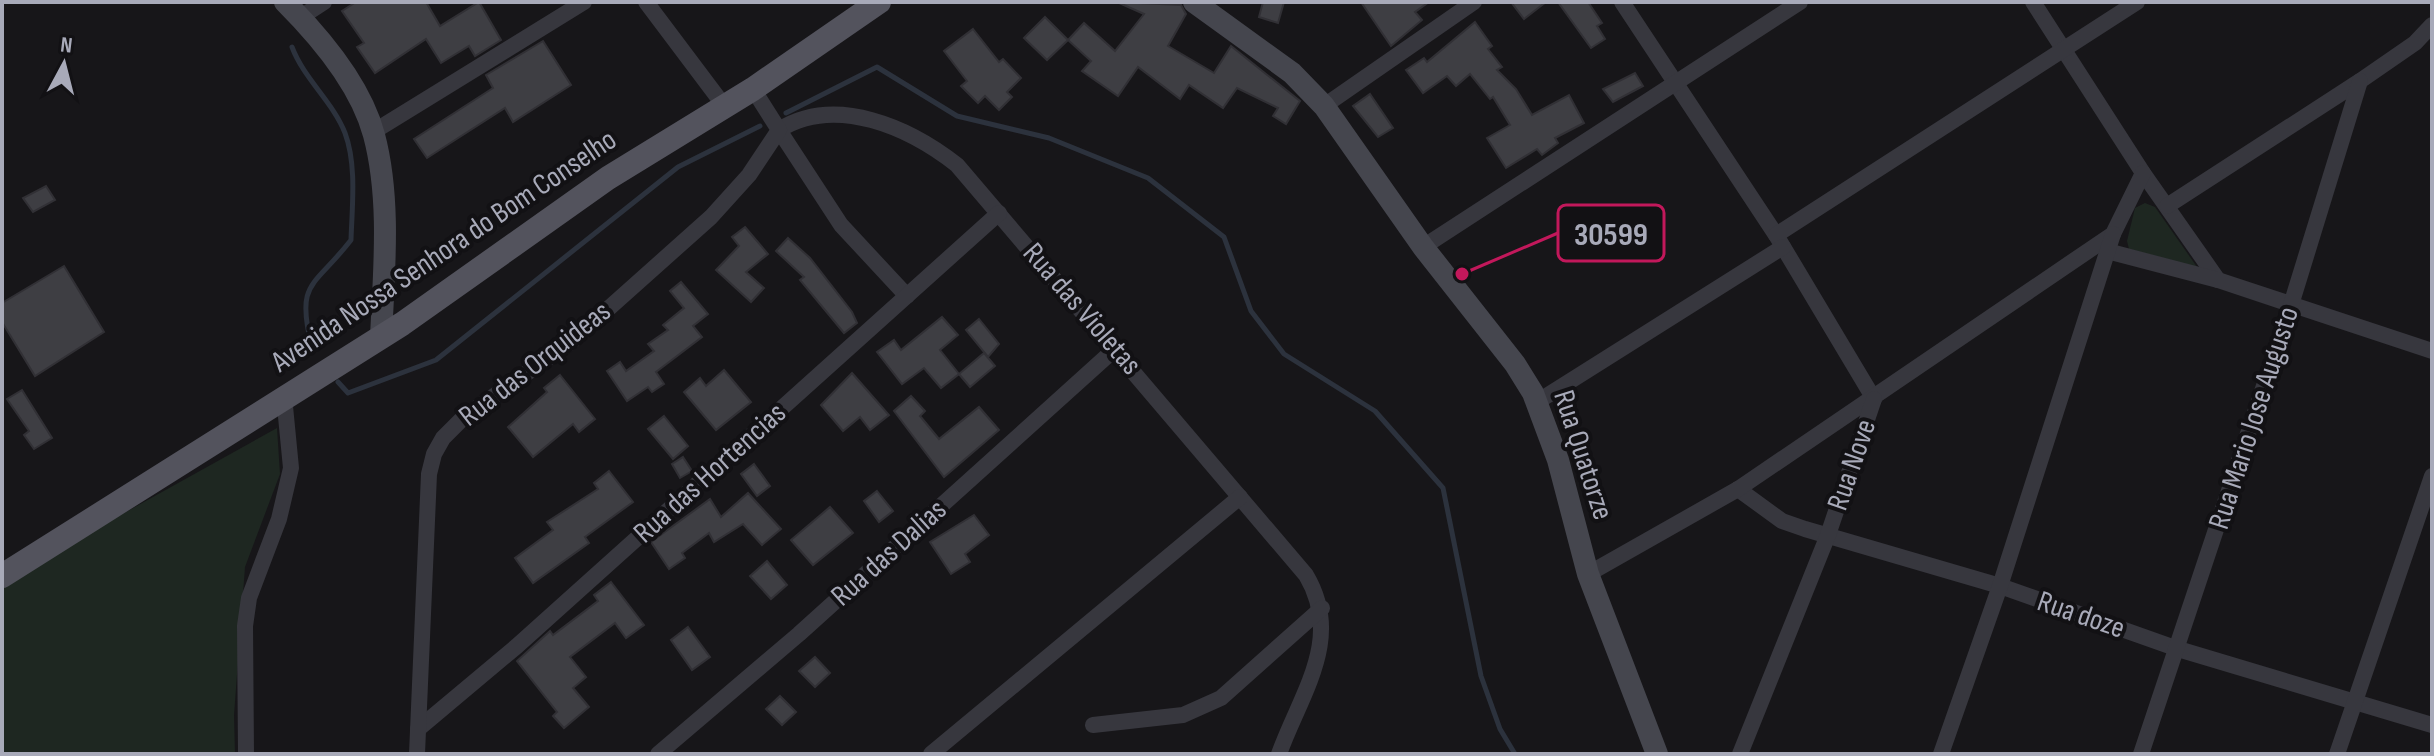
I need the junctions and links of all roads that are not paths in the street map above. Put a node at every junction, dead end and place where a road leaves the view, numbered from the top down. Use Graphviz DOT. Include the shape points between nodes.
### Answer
graph roads {
  1 [pos="324,2"];
  2 [pos="584,2"];
  3 [pos="646,2"];
  4 [pos="879,2"];
  5 [pos="1194,2"];
  6 [pos="1474,2"];
  7 [pos="1622,2"];
  8 [pos="1800,2"];
  9 [pos="2033,2"];
  10 [pos="2137,2"];
  11 [pos="293,10"];
  12 [pos="2432,25"];
  13 [pos="2064,50"];
  14 [pos="2360,81"];
  15 [pos="1675,85"];
  16 [pos="753,89"];
  17 [pos="1324,106"];
  18 [pos="725,107"];
  19 [pos="779,130"];
  20 [pos="373,132"];
  21 [pos="2143,173"];
  22 [pos="2167,206"];
  23 [pos="999,213"];
  24 [pos="2113,234"];
  25 [pos="1779,241"];
  26 [pos="1423,247"];
  27 [pos="2107,251"];
  28 [pos="2218,280"];
  29 [pos="907,296"];
  30 [pos="2291,305"];
  31 [pos="381,337"];
  32 [pos="1116,348"];
  33 [pos="2432,351"];
  34 [pos="284,396"];
  35 [pos="1874,399"];
  36 [pos="1537,402"];
  37 [pos="2432,476"];
  38 [pos="1738,489"];
  39 [pos="1240,497"];
  40 [pos="1828,535"];
  41 [pos="1588,574"];
  42 [pos="2,576"];
  43 [pos="2000,586"];
  44 [pos="1322,608"];
  45 [pos="2178,649"];
  46 [pos="2354,703"];
  47 [pos="1093,725"];
  48 [pos="2432,725"];
  49 [pos="418,729"];
  50 [pos="246,754"];
  51 [pos="417,754"];
  52 [pos="658,754"];
  53 [pos="931,754"];
  54 [pos="1279,754"];
  55 [pos="1657,754"];
  56 [pos="1740,754"];
  57 [pos="1941,754"];
  58 [pos="2141,754"];
  59 [pos="2337,754"];
  1 -- 11 [label="street"];
  2 -- 20 [label="street"];
  3 -- 18 [label="street"];
  4 -- 16 [label="main road, Avenida Nossa Senhora do Bom Conselho"];
  5 -- 17 [label="street, Rua Quatorze" via="1270,56"];
  6 -- 17 [label="street"];
  7 -- 15 [label="street"];
  8 -- 15 [label="street"];
  9 -- 13 [label="street"];
  10 -- 13 [label="street"];
  11 -- 20 [label="street" via="341,71"];
  12 -- 14 [label="street"];
  13 -- 21 [label="street"];
  13 -- 25 [label="street"];
  14 -- 22 [label="street"];
  14 -- 30 [label="street, Rua Mario Jose Augusto"];
  15 -- 25 [label="street"];
  15 -- 26 [label="street"];
  16 -- 18 [label="main road, Avenida Nossa Senhora do Bom Conselho"];
  16 -- 19 [label="street"];
  17 -- 26 [label="street, Rua Quatorze"];
  18 -- 31 [label="main road, Avenida Nossa Senhora do Bom Conselho" via="608,178"];
  19 -- 23 [label="street, Rua das Violetas" via="817,115 845,116 909,133 957,165"];
  19 -- 29 [label="street" via="841,225"];
  19 -- 49 [label="street, Rua das Orquideas" via="749,175 711,217 571,342 464,417 443,438 429,474"];
  20 -- 31 [label="street" via="383,205"];
  21 -- 22 [label="street"];
  21 -- 24 [label="street"];
  22 -- 28 [label="street"];
  23 -- 29 [label="street, Rua das Hortencias"];
  23 -- 32 [label="street, Rua das Violetas"];
  24 -- 27 [label="street"];
  24 -- 35 [label="street"];
  25 -- 35 [label="street"];
  25 -- 36 [label="street"];
  26 -- 36 [label="street, Rua Quatorze" via="1515,364"];
  27 -- 28 [label="street"];
  27 -- 43 [label="street"];
  28 -- 30 [label="street"];
  29 -- 49 [label="street, Rua das Hortencias"];
  30 -- 33 [label="street"];
  30 -- 45 [label="street, Rua Mario Jose Augusto"];
  31 -- 34 [label="main road, Avenida Nossa Senhora do Bom Conselho"];
  32 -- 39 [label="street, Rua das Violetas"];
  32 -- 52 [label="street, Rua das Dalias"];
  34 -- 42 [label="main road, Avenida Nossa Senhora do Bom Conselho"];
  34 -- 50 [label="street" via="291,468 279,519 249,598"];
  35 -- 38 [label="street, Rua Nove"];
  35 -- 40 [label="street, Rua Nove"];
  36 -- 41 [label="street, Rua Quatorze"];
  37 -- 46 [label="street"];
  38 -- 40 [label="street, Rua doze" via="1782,521"];
  38 -- 41 [label="street, Rua Nove"];
  39 -- 44 [label="street, Rua das Violetas" via="1306,575"];
  39 -- 53 [label="street"];
  40 -- 43 [label="street, Rua doze"];
  40 -- 56 [label="street, Rua Nove"];
  41 -- 55 [label="street, Rua Quatorze"];
  43 -- 45 [label="street, Rua doze"];
  43 -- 57 [label="street"];
  44 -- 47 [label="street" via="1221,698 1183,715"];
  44 -- 54 [label="street" via="1311,680"];
  45 -- 46 [label="street, Rua doze"];
  45 -- 58 [label="street, Rua Mario Jose Augusto"];
  46 -- 48 [label="street, Rua doze"];
  46 -- 59 [label="street"];
  49 -- 51 [label="street, Rua das Orquideas"];
}
